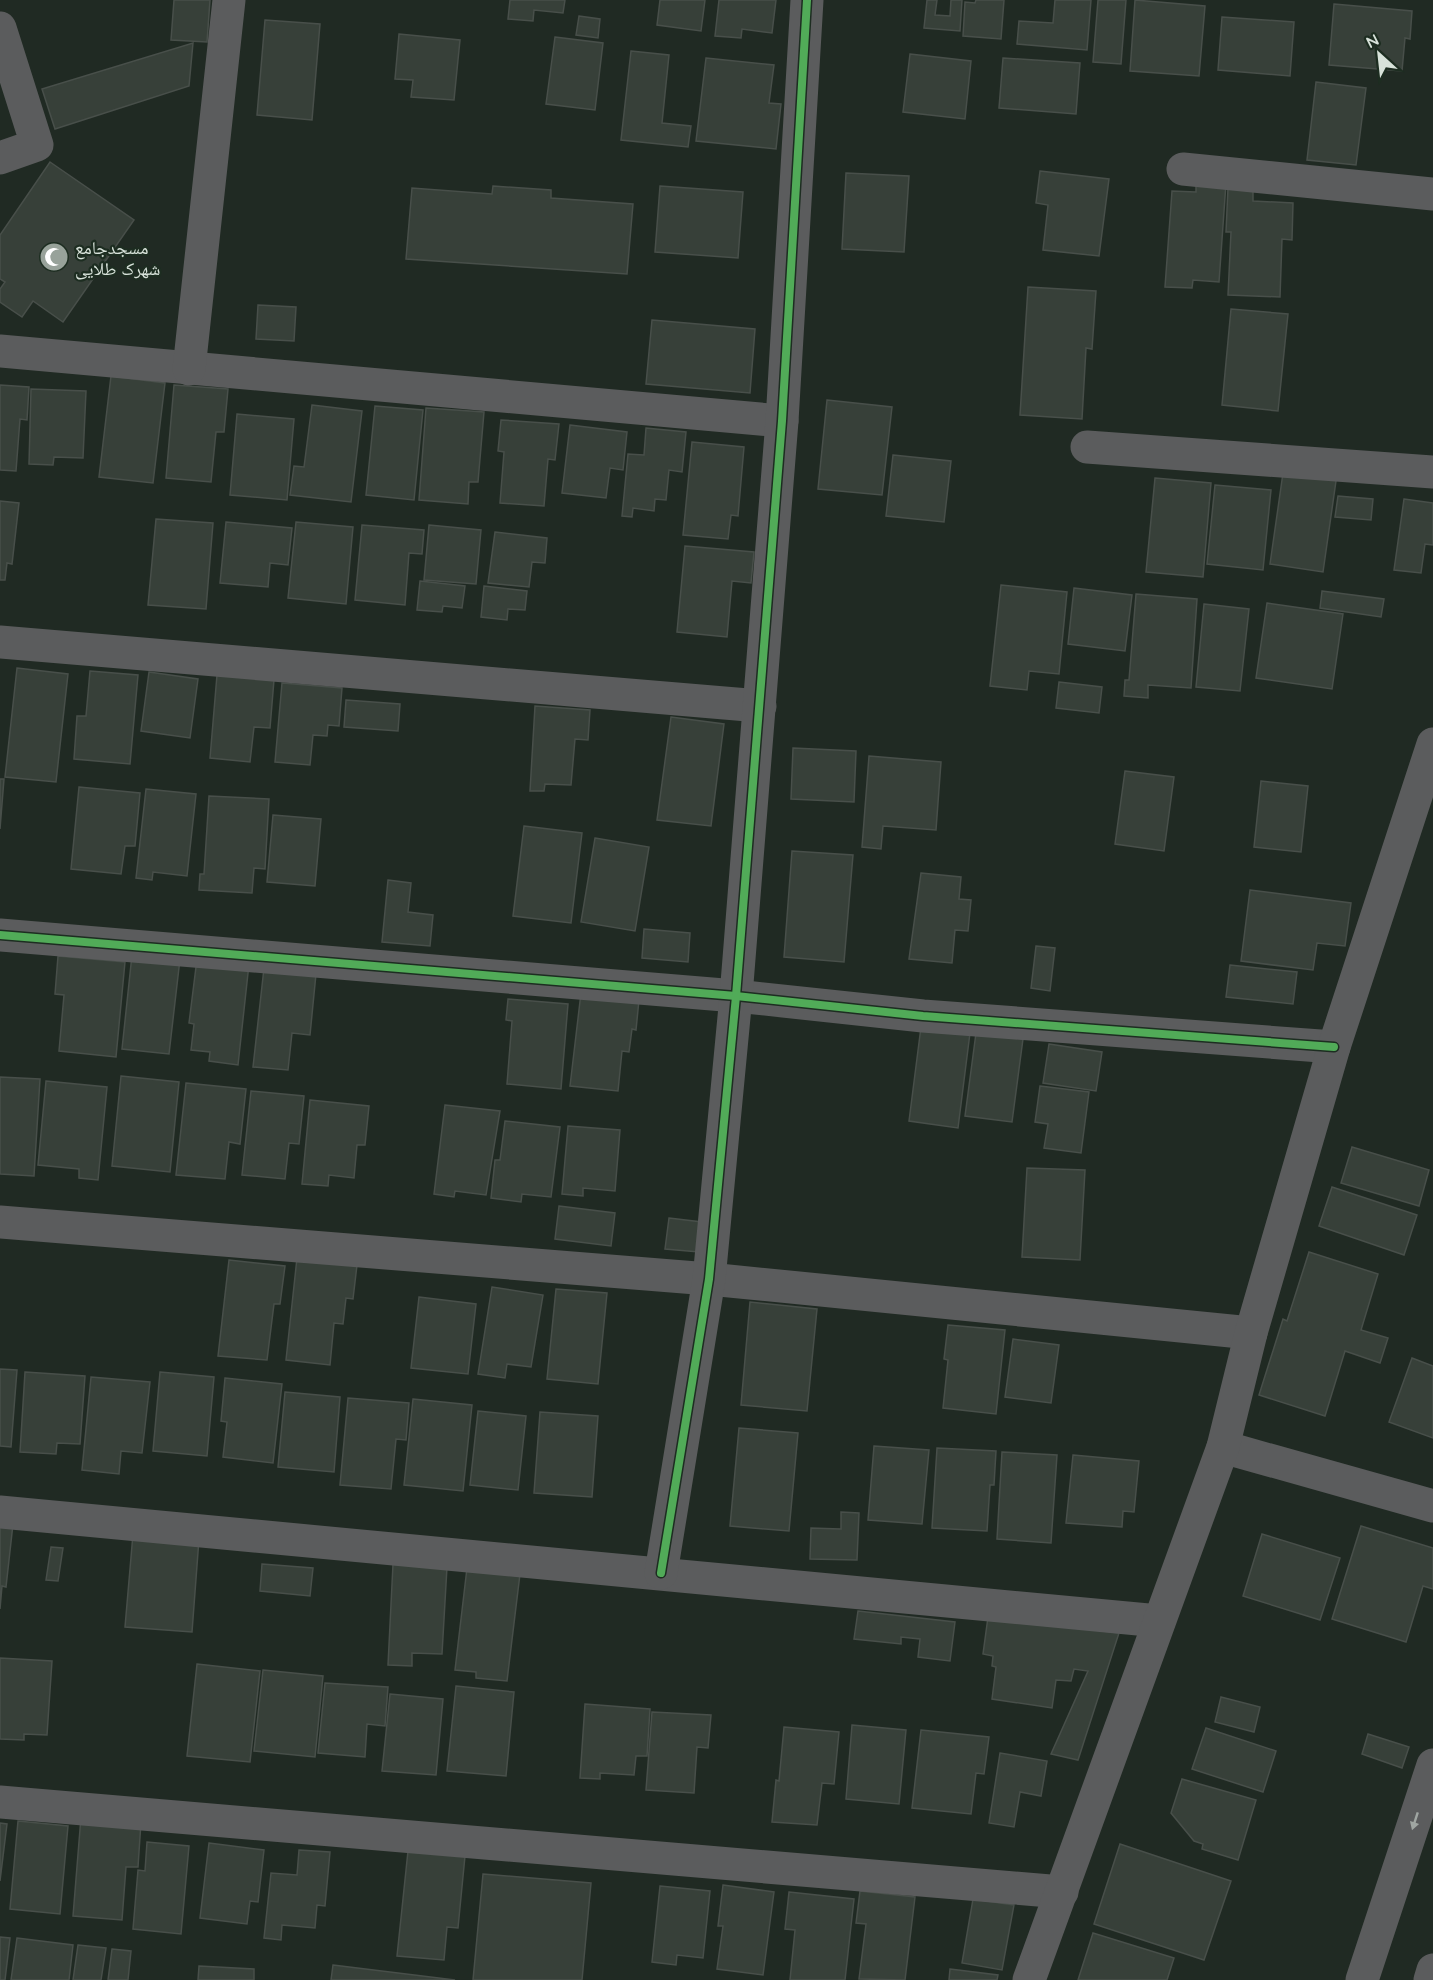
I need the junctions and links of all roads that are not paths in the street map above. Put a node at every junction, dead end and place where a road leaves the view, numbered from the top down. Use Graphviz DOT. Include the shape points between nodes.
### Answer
graph roads {
  1 [pos="229,0"];
  2 [pos="807,0"];
  3 [pos="0,28"];
  4 [pos="0,158"];
  5 [pos="1183,169"];
  6 [pos="1433,194"];
  7 [pos="0,351"];
  8 [pos="189,369"];
  9 [pos="782,421"];
  10 [pos="1088,447"];
  11 [pos="1433,472"];
  12 [pos="0,642"];
  13 [pos="760,706"];
  14 [pos="1433,744"];
  15 [pos="0,935"];
  16 [pos="736,996"];
  17 [pos="1334,1047"];
  18 [pos="0,1222"];
  19 [pos="709,1279"];
  20 [pos="1251,1333"];
  21 [pos="1223,1446"];
  22 [pos="1433,1506"];
  23 [pos="0,1512"];
  24 [pos="661,1573"];
  25 [pos="1159,1621"];
  26 [pos="1433,1765"];
  27 [pos="0,1802"];
  28 [pos="1062,1892"];
  29 [pos="1433,1970"];
  30 [pos="1029,1980"];
  31 [pos="1362,1980"];
  32 [pos="1430,1980"];
  1 -- 8 [label="street"];
  2 -- 9 [label="street"];
  3 -- 4 [label="street" via="37,145"];
  5 -- 6 [label="street"];
  7 -- 8 [label="street"];
  8 -- 9 [label="street"];
  9 -- 13 [label="street"];
  10 -- 11 [label="street"];
  12 -- 13 [label="street"];
  13 -- 16 [label="street"];
  14 -- 17 [label="street"];
  15 -- 16 [label="street"];
  16 -- 17 [label="street" via="923,1016"];
  16 -- 19 [label="street"];
  17 -- 20 [label="street"];
  18 -- 19 [label="street"];
  19 -- 20 [label="street"];
  19 -- 24 [label="street"];
  20 -- 21 [label="street"];
  21 -- 22 [label="street"];
  21 -- 25 [label="street"];
  23 -- 24 [label="street"];
  24 -- 25 [label="street"];
  25 -- 28 [label="street"];
  26 -- 31 [label="street, one-way"];
  27 -- 28 [label="street"];
  28 -- 30 [label="street"];
  29 -- 32 [label="street"];
}
